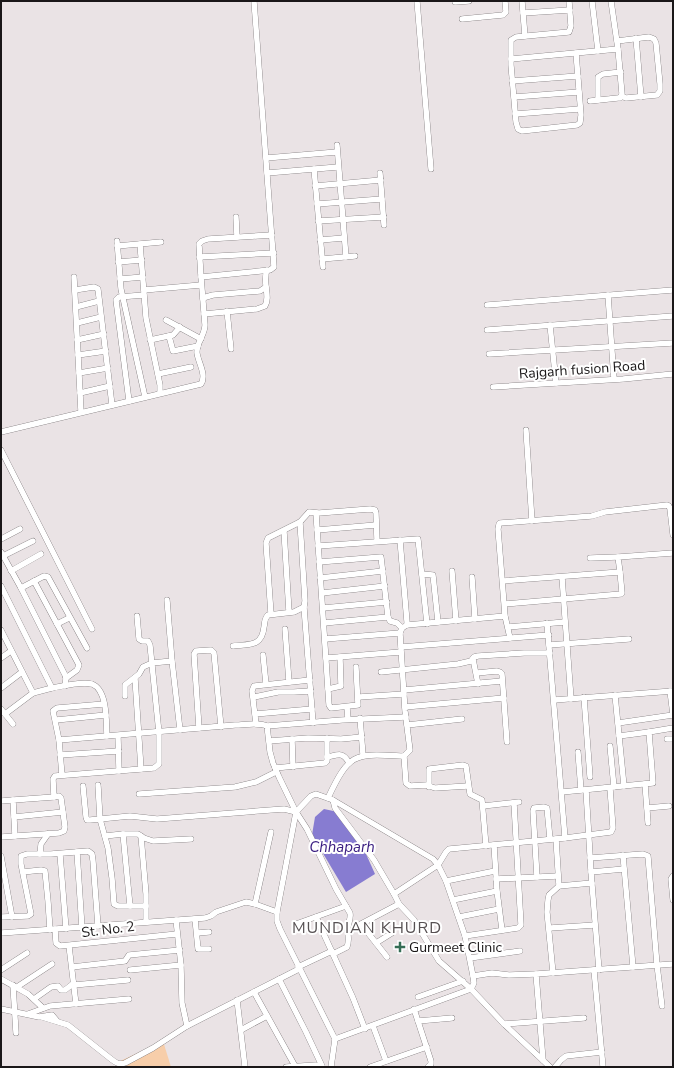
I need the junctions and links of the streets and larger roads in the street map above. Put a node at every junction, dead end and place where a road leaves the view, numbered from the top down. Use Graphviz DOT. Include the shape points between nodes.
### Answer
graph roads {
  1 [pos="254,1"];
  2 [pos="417,1"];
  3 [pos="469,1"];
  4 [pos="505,1"];
  5 [pos="522,1"];
  6 [pos="569,1"];
  7 [pos="592,1"];
  8 [pos="611,1"];
  9 [pos="455,2"];
  10 [pos="570,10"];
  11 [pos="523,13"];
  12 [pos="462,19"];
  13 [pos="526,36"];
  14 [pos="636,38"];
  15 [pos="617,41"];
  16 [pos="618,49"];
  17 [pos="598,51"];
  18 [pos="576,53"];
  19 [pos="511,59"];
  20 [pos="621,72"];
  21 [pos="578,76"];
  22 [pos="512,81"];
  23 [pos="579,92"];
  24 [pos="621,96"];
  25 [pos="514,97"];
  26 [pos="641,97"];
  27 [pos="598,100"];
  28 [pos="590,101"];
  29 [pos="580,109"];
  30 [pos="515,114"];
  31 [pos="337,145"];
  32 [pos="337,152"];
  33 [pos="266,158"];
  34 [pos="338,167"];
  35 [pos="314,169"];
  36 [pos="431,169"];
  37 [pos="267,173"];
  38 [pos="380,173"];
  39 [pos="381,180"];
  40 [pos="340,184"];
  41 [pos="315,186"];
  42 [pos="382,199"];
  43 [pos="341,202"];
  44 [pos="317,204"];
  45 [pos="236,217"];
  46 [pos="384,217"];
  47 [pos="343,220"];
  48 [pos="318,221"];
  49 [pos="384,225"];
  50 [pos="272,235"];
  51 [pos="237,237"];
  52 [pos="344,238"];
  53 [pos="320,240"];
  54 [pos="162,242"];
  55 [pos="140,244"];
  56 [pos="274,253"];
  57 [pos="355,256"];
  58 [pos="199,257"];
  59 [pos="346,257"];
  60 [pos="322,258"];
  61 [pos="142,260"];
  62 [pos="118,262"];
  63 [pos="323,266"];
  64 [pos="267,270"];
  65 [pos="74,277"];
  66 [pos="143,277"];
  67 [pos="201,277"];
  68 [pos="120,279"];
  69 [pos="202,285"];
  70 [pos="266,287"];
  71 [pos="75,290"];
  72 [pos="673,290"];
  73 [pos="144,293"];
  74 [pos="608,296"];
  75 [pos="123,297"];
  76 [pos="203,300"];
  77 [pos="100,302"];
  78 [pos="487,305"];
  79 [pos="76,307"];
  80 [pos="227,311"];
  81 [pos="204,314"];
  82 [pos="673,316"];
  83 [pos="102,317"];
  84 [pos="166,320"];
  85 [pos="610,321"];
  86 [pos="76,323"];
  87 [pos="550,325"];
  88 [pos="180,328"];
  89 [pos="487,330"];
  90 [pos="104,334"];
  91 [pos="169,336"];
  92 [pos="201,339"];
  93 [pos="77,340"];
  94 [pos="150,340"];
  95 [pos="673,343"];
  96 [pos="198,346"];
  97 [pos="612,347"];
  98 [pos="231,349"];
  99 [pos="106,351"];
  100 [pos="553,351"];
  101 [pos="489,354"];
  102 [pos="78,356"];
  103 [pos="191,367"];
  104 [pos="108,368"];
  105 [pos="79,373"];
  106 [pos="158,374"];
  107 [pos="673,374"];
  108 [pos="614,379"];
  109 [pos="556,382"];
  110 [pos="110,386"];
  111 [pos="493,388"];
  112 [pos="80,393"];
  113 [pos="160,393"];
  114 [pos="145,397"];
  115 [pos="129,401"];
  116 [pos="112,405"];
  117 [pos="81,412"];
  118 [pos="526,430"];
  119 [pos="1,432"];
  120 [pos="1,450"];
  121 [pos="316,513"];
  122 [pos="532,520"];
  123 [pos="300,522"];
  124 [pos="376,525"];
  125 [pos="20,529"];
  126 [pos="317,530"];
  127 [pos="284,531"];
  128 [pos="673,535"];
  129 [pos="1,538"];
  130 [pos="400,540"];
  131 [pos="33,541"];
  132 [pos="377,541"];
  133 [pos="318,546"];
  134 [pos="673,553"];
  135 [pos="2,554"];
  136 [pos="41,554"];
  137 [pos="618,557"];
  138 [pos="590,558"];
  139 [pos="319,562"];
  140 [pos="11,571"];
  141 [pos="383,571"];
  142 [pos="452,571"];
  143 [pos="620,572"];
  144 [pos="422,574"];
  145 [pos="562,576"];
  146 [pos="472,577"];
  147 [pos="320,578"];
  148 [pos="34,581"];
  149 [pos="502,581"];
  150 [pos="1,586"];
  151 [pos="385,586"];
  152 [pos="21,588"];
  153 [pos="322,593"];
  154 [pos="564,599"];
  155 [pos="167,600"];
  156 [pos="386,602"];
  157 [pos="505,604"];
  158 [pos="304,607"];
  159 [pos="323,608"];
  160 [pos="289,612"];
  161 [pos="271,614"];
  162 [pos="137,616"];
  163 [pos="505,616"];
  164 [pos="388,617"];
  165 [pos="69,618"];
  166 [pos="475,619"];
  167 [pos="456,621"];
  168 [pos="438,622"];
  169 [pos="565,622"];
  170 [pos="324,623"];
  171 [pos="547,623"];
  172 [pos="56,624"];
  173 [pos="427,624"];
  174 [pos="508,627"];
  175 [pos="92,629"];
  176 [pos="285,629"];
  177 [pos="403,629"];
  178 [pos="1,630"];
  179 [pos="549,635"];
  180 [pos="510,638"];
  181 [pos="325,639"];
  182 [pos="629,640"];
  183 [pos="568,644"];
  184 [pos="549,645"];
  185 [pos="233,646"];
  186 [pos="87,648"];
  187 [pos="401,650"];
  188 [pos="11,651"];
  189 [pos="550,653"];
  190 [pos="263,655"];
  191 [pos="340,657"];
  192 [pos="1,658"];
  193 [pos="326,658"];
  194 [pos="473,660"];
  195 [pos="172,661"];
  196 [pos="152,663"];
  197 [pos="356,667"];
  198 [pos="402,670"];
  199 [pos="22,672"];
  200 [pos="381,672"];
  201 [pos="476,673"];
  202 [pos="66,678"];
  203 [pos="135,678"];
  204 [pos="310,680"];
  205 [pos="502,681"];
  206 [pos="289,682"];
  207 [pos="266,684"];
  208 [pos="478,684"];
  209 [pos="65,686"];
  210 [pos="1,688"];
  211 [pos="52,688"];
  212 [pos="328,689"];
  213 [pos="311,691"];
  214 [pos="672,691"];
  215 [pos="404,692"];
  216 [pos="33,693"];
  217 [pos="615,695"];
  218 [pos="125,696"];
  219 [pos="254,697"];
  220 [pos="359,697"];
  221 [pos="584,697"];
  222 [pos="504,698"];
  223 [pos="571,698"];
  224 [pos="554,700"];
  225 [pos="104,704"];
  226 [pos="347,707"];
  227 [pos="405,707"];
  228 [pos="312,709"];
  229 [pos="3,711"];
  230 [pos="255,714"];
  231 [pos="106,715"];
  232 [pos="673,715"];
  233 [pos="406,716"];
  234 [pos="360,718"];
  235 [pos="348,719"];
  236 [pos="462,719"];
  237 [pos="56,720"];
  238 [pos="313,723"];
  239 [pos="618,723"];
  240 [pos="13,724"];
  241 [pos="256,724"];
  242 [pos="407,725"];
  243 [pos="267,726"];
  244 [pos="221,727"];
  245 [pos="199,728"];
  246 [pos="673,728"];
  247 [pos="180,730"];
  248 [pos="649,732"];
  249 [pos="159,733"];
  250 [pos="139,734"];
  251 [pos="107,736"];
  252 [pos="118,736"];
  253 [pos="362,736"];
  254 [pos="619,736"];
  255 [pos="327,738"];
  256 [pos="292,739"];
  257 [pos="59,740"];
  258 [pos="269,741"];
  259 [pos="507,742"];
  260 [pos="610,746"];
  261 [pos="119,751"];
  262 [pos="578,752"];
  263 [pos="364,755"];
  264 [pos="60,756"];
  265 [pos="326,756"];
  266 [pos="404,756"];
  267 [pos="349,763"];
  268 [pos="293,767"];
  269 [pos="141,769"];
  270 [pos="276,770"];
  271 [pos="120,771"];
  272 [pos="62,775"];
  273 [pos="590,777"];
  274 [pos="645,784"];
  275 [pos="98,785"];
  276 [pos="83,786"];
  277 [pos="468,786"];
  278 [pos="624,786"];
  279 [pos="429,787"];
  280 [pos="612,787"];
  281 [pos="584,790"];
  282 [pos="562,792"];
  283 [pos="139,794"];
  284 [pos="54,797"];
  285 [pos="330,799"];
  286 [pos="13,800"];
  287 [pos="1,801"];
  288 [pos="483,806"];
  289 [pos="669,806"];
  290 [pos="647,808"];
  291 [pos="63,812"];
  292 [pos="296,812"];
  293 [pos="14,817"];
  294 [pos="100,819"];
  295 [pos="648,824"];
  296 [pos="271,832"];
  297 [pos="48,834"];
  298 [pos="123,834"];
  299 [pos="588,835"];
  300 [pos="15,836"];
  301 [pos="105,836"];
  302 [pos="141,836"];
  303 [pos="1,837"];
  304 [pos="565,838"];
  305 [pos="191,839"];
  306 [pos="553,839"];
  307 [pos="535,841"];
  308 [pos="516,843"];
  309 [pos="494,845"];
  310 [pos="486,846"];
  311 [pos="76,852"];
  312 [pos="40,854"];
  313 [pos="60,854"];
  314 [pos="623,855"];
  315 [pos="1,856"];
  316 [pos="590,858"];
  317 [pos="438,865"];
  318 [pos="624,869"];
  319 [pos="495,871"];
  320 [pos="23,872"];
  321 [pos="591,872"];
  322 [pos="558,876"];
  323 [pos="673,876"];
  324 [pos="537,877"];
  325 [pos="518,878"];
  326 [pos="496,879"];
  327 [pos="446,881"];
  328 [pos="592,884"];
  329 [pos="559,886"];
  330 [pos="1,891"];
  331 [pos="8,891"];
  332 [pos="496,891"];
  333 [pos="394,894"];
  334 [pos="453,900"];
  335 [pos="673,900"];
  336 [pos="255,904"];
  337 [pos="399,904"];
  338 [pos="130,906"];
  339 [pos="146,906"];
  340 [pos="346,906"];
  341 [pos="498,909"];
  342 [pos="276,912"];
  343 [pos="1,917"];
  344 [pos="12,917"];
  345 [pos="316,917"];
  346 [pos="459,917"];
  347 [pos="195,919"];
  348 [pos="176,920"];
  349 [pos="146,922"];
  350 [pos="296,924"];
  351 [pos="595,924"];
  352 [pos="98,926"];
  353 [pos="82,928"];
  354 [pos="550,928"];
  355 [pos="66,929"];
  356 [pos="52,930"];
  357 [pos="502,930"];
  358 [pos="209,932"];
  359 [pos="1,933"];
  360 [pos="197,933"];
  361 [pos="392,933"];
  362 [pos="177,934"];
  363 [pos="465,936"];
  364 [pos="376,943"];
  365 [pos="68,946"];
  366 [pos="209,949"];
  367 [pos="180,950"];
  368 [pos="520,951"];
  369 [pos="332,952"];
  370 [pos="27,953"];
  371 [pos="387,957"];
  372 [pos="470,958"];
  373 [pos="52,964"];
  374 [pos="673,964"];
  375 [pos="657,965"];
  376 [pos="181,966"];
  377 [pos="72,967"];
  378 [pos="633,967"];
  379 [pos="298,968"];
  380 [pos="1,970"];
  381 [pos="130,970"];
  382 [pos="597,970"];
  383 [pos="553,973"];
  384 [pos="536,974"];
  385 [pos="473,976"];
  386 [pos="279,979"];
  387 [pos="1,980"];
  388 [pos="128,980"];
  389 [pos="462,982"];
  390 [pos="74,984"];
  391 [pos="15,986"];
  392 [pos="471,989"];
  393 [pos="254,992"];
  394 [pos="418,997"];
  395 [pos="34,998"];
  396 [pos="129,999"];
  397 [pos="237,1000"];
  398 [pos="76,1004"];
  399 [pos="50,1006"];
  400 [pos="662,1006"];
  401 [pos="43,1008"];
  402 [pos="414,1009"];
  403 [pos="1,1010"];
  404 [pos="14,1012"];
  405 [pos="28,1014"];
  406 [pos="49,1014"];
  407 [pos="267,1016"];
  408 [pos="42,1017"];
  409 [pos="452,1018"];
  410 [pos="584,1018"];
  411 [pos="57,1021"];
  412 [pos="418,1021"];
  413 [pos="540,1021"];
  414 [pos="504,1024"];
  415 [pos="187,1026"];
  416 [pos="373,1026"];
  417 [pos="365,1029"];
  418 [pos="241,1030"];
  419 [pos="16,1033"];
  420 [pos="335,1039"];
  421 [pos="427,1047"];
  422 [pos="602,1052"];
  423 [pos="544,1060"];
  424 [pos="386,1061"];
  425 [pos="295,1066"];
  426 [pos="245,1067"];
  427 [pos="286,1067"];
  428 [pos="322,1067"];
  429 [pos="331,1067"];
  430 [pos="370,1067"];
  431 [pos="428,1067"];
  432 [pos="550,1067"];
  433 [pos="555,1067"];
  434 [pos="602,1067"];
  1 -- 33 [label="street"];
  2 -- 36 [label="street"];
  3 -- 9 [label="street"];
  4 -- 12 [label="street" via="506,12 503,15"];
  5 -- 11 [label="street"];
  6 -- 10 [label="street"];
  7 -- 17 [label="street"];
  8 -- 15 [label="street"];
  10 -- 11 [label="street"];
  10 -- 13 [label="street" via="569,32"];
  11 -- 13 [label="street"];
  13 -- 19 [label="street" via="512,38"];
  14 -- 15 [label="street"];
  14 -- 26 [label="street"];
  14 -- 26 [label="street" via="649,37 655,40 660,84 658,95"];
  15 -- 16 [label="street"];
  16 -- 17 [label="street"];
  16 -- 20 [label="street"];
  17 -- 18 [label="street"];
  18 -- 19 [label="street"];
  18 -- 21 [label="street"];
  19 -- 22 [label="street"];
  20 -- 24 [label="street"];
  20 -- 27 [label="street" via="598,77"];
  21 -- 22 [label="street"];
  21 -- 23 [label="street"];
  22 -- 25 [label="street"];
  23 -- 25 [label="street"];
  23 -- 29 [label="street"];
  24 -- 26 [label="street"];
  24 -- 27 [label="street"];
  25 -- 30 [label="street"];
  27 -- 28 [label="street"];
  29 -- 30 [label="street"];
  29 -- 30 [label="street" via="579,124 522,131 518,129"];
  31 -- 32 [label="street"];
  32 -- 33 [label="street"];
  32 -- 34 [label="street"];
  33 -- 37 [label="street"];
  34 -- 35 [label="street"];
  34 -- 40 [label="street"];
  35 -- 37 [label="street"];
  35 -- 41 [label="street"];
  37 -- 50 [label="street"];
  38 -- 39 [label="street"];
  39 -- 40 [label="street"];
  39 -- 42 [label="street"];
  40 -- 41 [label="street"];
  40 -- 43 [label="street"];
  41 -- 44 [label="street"];
  42 -- 43 [label="street"];
  42 -- 46 [label="street"];
  43 -- 44 [label="street"];
  43 -- 47 [label="street"];
  44 -- 48 [label="street"];
  45 -- 51 [label="street"];
  46 -- 47 [label="street"];
  46 -- 49 [label="street"];
  47 -- 48 [label="street"];
  47 -- 52 [label="street"];
  48 -- 53 [label="street"];
  50 -- 51 [label="street"];
  50 -- 56 [label="street"];
  51 -- 58 [label="street" via="204,239 199,244"];
  52 -- 53 [label="street"];
  52 -- 59 [label="street"];
  53 -- 60 [label="street"];
  54 -- 55 [label="street"];
  55 -- 61 [label="street"];
  55 -- 62 [label="street" via="117,244"];
  56 -- 58 [label="street"];
  56 -- 64 [label="street" via="274,267"];
  57 -- 59 [label="street"];
  58 -- 67 [label="street"];
  59 -- 60 [label="street"];
  60 -- 63 [label="street"];
  61 -- 62 [label="street"];
  61 -- 66 [label="street"];
  62 -- 68 [label="street"];
  64 -- 67 [label="street"];
  64 -- 70 [label="street"];
  65 -- 71 [label="street"];
  66 -- 68 [label="street"];
  66 -- 73 [label="street"];
  67 -- 69 [label="street"];
  68 -- 75 [label="street"];
  69 -- 73 [label="street"];
  69 -- 76 [label="street"];
  70 -- 76 [label="street" via="260,291 213,295"];
  70 -- 80 [label="street" via="265,306"];
  71 -- 77 [label="street" via="96,287"];
  71 -- 79 [label="street"];
  72 -- 74 [label="street"];
  73 -- 75 [label="street"];
  73 -- 94 [label="street"];
  74 -- 78 [label="street"];
  74 -- 85 [label="street"];
  75 -- 114 [label="street"];
  75 -- 115 [label="street" via="117,298 116,302"];
  76 -- 81 [label="street"];
  77 -- 79 [label="street"];
  77 -- 83 [label="street"];
  79 -- 86 [label="street"];
  80 -- 81 [label="street"];
  80 -- 98 [label="street"];
  81 -- 92 [label="street" via="205,331"];
  82 -- 85 [label="street"];
  83 -- 86 [label="street"];
  83 -- 90 [label="street"];
  84 -- 88 [label="street"];
  85 -- 87 [label="street"];
  85 -- 97 [label="street"];
  86 -- 93 [label="street"];
  87 -- 89 [label="street"];
  87 -- 100 [label="street"];
  88 -- 91 [label="street"];
  88 -- 92 [label="street"];
  90 -- 93 [label="street"];
  90 -- 99 [label="street"];
  91 -- 94 [label="street"];
  91 -- 96 [label="street" via="173,351"];
  92 -- 96 [label="street"];
  93 -- 102 [label="street"];
  94 -- 106 [label="street"];
  95 -- 97 [label="street"];
  96 -- 113 [label="street" via="197,354 203,378 201,384"];
  97 -- 100 [label="street"];
  97 -- 108 [label="street"];
  99 -- 102 [label="street"];
  99 -- 104 [label="street"];
  100 -- 101 [label="street"];
  100 -- 109 [label="street"];
  102 -- 105 [label="street"];
  103 -- 106 [label="street"];
  104 -- 105 [label="street"];
  104 -- 110 [label="street"];
  105 -- 112 [label="street"];
  106 -- 113 [label="street"];
  107 -- 108 [label="street, Rajgarh fusion Road"];
  108 -- 109 [label="street, Rajgarh fusion Road"];
  109 -- 111 [label="street, Rajgarh fusion Road"];
  110 -- 112 [label="street"];
  110 -- 116 [label="street"];
  112 -- 117 [label="street"];
  113 -- 114 [label="street"];
  114 -- 115 [label="street"];
  115 -- 116 [label="street"];
  116 -- 117 [label="street"];
  117 -- 119 [label="street"];
  118 -- 122 [label="street"];
  120 -- 175 [label="street"];
  121 -- 123 [label="street" via="307,512"];
  121 -- 124 [label="street" via="373,509 376,513"];
  121 -- 126 [label="street"];
  122 -- 128 [label="street" via="592,516 605,512 667,505 670,507"];
  122 -- 149 [label="street" via="499,524"];
  123 -- 127 [label="street"];
  123 -- 158 [label="street"];
  124 -- 126 [label="street"];
  124 -- 132 [label="street"];
  125 -- 129 [label="street"];
  126 -- 133 [label="street"];
  127 -- 160 [label="street"];
  127 -- 161 [label="street" via="268,538 266,543"];
  130 -- 132 [label="street"];
  130 -- 144 [label="street" via="418,539"];
  130 -- 177 [label="street"];
  131 -- 135 [label="street"];
  132 -- 133 [label="street"];
  133 -- 139 [label="street"];
  134 -- 137 [label="street"];
  135 -- 140 [label="street"];
  136 -- 140 [label="street"];
  137 -- 138 [label="street"];
  137 -- 143 [label="street"];
  139 -- 141 [label="street" via="380,556"];
  139 -- 147 [label="street"];
  140 -- 152 [label="street"];
  141 -- 147 [label="street"];
  141 -- 151 [label="street"];
  142 -- 167 [label="street"];
  143 -- 145 [label="street"];
  143 -- 154 [label="street" via="623,589 621,594"];
  144 -- 168 [label="street" via="432,574 434,577"];
  144 -- 173 [label="street"];
  145 -- 149 [label="street"];
  145 -- 154 [label="street"];
  146 -- 166 [label="street"];
  147 -- 153 [label="street"];
  148 -- 152 [label="street"];
  148 -- 165 [label="street" via="44,576 48,577"];
  148 -- 172 [label="street"];
  149 -- 157 [label="street"];
  150 -- 211 [label="street"];
  151 -- 153 [label="street"];
  151 -- 156 [label="street"];
  152 -- 202 [label="street"];
  153 -- 159 [label="street"];
  154 -- 157 [label="street"];
  154 -- 169 [label="street"];
  155 -- 195 [label="street"];
  156 -- 159 [label="street"];
  156 -- 164 [label="street"];
  157 -- 163 [label="street"];
  158 -- 160 [label="street"];
  158 -- 204 [label="street"];
  159 -- 170 [label="street"];
  160 -- 161 [label="street"];
  161 -- 185 [label="street" via="266,617 260,640"];
  162 -- 196 [label="street" via="139,639 150,643"];
  163 -- 166 [label="street"];
  163 -- 174 [label="street"];
  164 -- 170 [label="street"];
  164 -- 177 [label="street"];
  165 -- 172 [label="street"];
  165 -- 186 [label="street"];
  166 -- 167 [label="street"];
  167 -- 168 [label="street"];
  168 -- 173 [label="street"];
  169 -- 171 [label="street"];
  169 -- 183 [label="street"];
  170 -- 181 [label="street"];
  171 -- 174 [label="street"];
  171 -- 179 [label="street"];
  172 -- 202 [label="street" via="78,665 77,670"];
  173 -- 177 [label="street"];
  174 -- 180 [label="street"];
  176 -- 206 [label="street"];
  177 -- 181 [label="street"];
  177 -- 187 [label="street"];
  178 -- 188 [label="street"];
  179 -- 180 [label="street"];
  179 -- 184 [label="street"];
  180 -- 187 [label="street"];
  181 -- 193 [label="street"];
  182 -- 183 [label="street"];
  183 -- 184 [label="street"];
  183 -- 223 [label="street"];
  184 -- 189 [label="street"];
  187 -- 191 [label="street"];
  187 -- 198 [label="street"];
  188 -- 192 [label="street"];
  188 -- 199 [label="street"];
  189 -- 194 [label="street" via="478,656"];
  189 -- 224 [label="street"];
  190 -- 207 [label="street"];
  191 -- 193 [label="street"];
  191 -- 212 [label="street" via="341,686"];
  193 -- 212 [label="street"];
  194 -- 198 [label="street"];
  194 -- 201 [label="street"];
  195 -- 196 [label="street"];
  195 -- 247 [label="street"];
  196 -- 203 [label="street" via="143,666"];
  196 -- 249 [label="street"];
  197 -- 220 [label="street"];
  198 -- 200 [label="street"];
  198 -- 215 [label="street"];
  199 -- 210 [label="street"];
  199 -- 216 [label="street"];
  201 -- 205 [label="street" via="500,672"];
  201 -- 208 [label="street"];
  202 -- 209 [label="street"];
  203 -- 218 [label="street" via="125,685"];
  203 -- 250 [label="street"];
  204 -- 206 [label="street"];
  204 -- 213 [label="street"];
  205 -- 208 [label="street"];
  205 -- 222 [label="street"];
  206 -- 207 [label="street"];
  207 -- 219 [label="street" via="254,686"];
  208 -- 215 [label="street"];
  209 -- 211 [label="street"];
  209 -- 225 [label="street" via="93,684 103,695"];
  211 -- 216 [label="street"];
  212 -- 226 [label="street" via="329,707"];
  213 -- 219 [label="street" via="278,692"];
  213 -- 228 [label="street"];
  214 -- 217 [label="street"];
  214 -- 232 [label="street"];
  215 -- 220 [label="street"];
  215 -- 227 [label="street"];
  216 -- 229 [label="street"];
  217 -- 221 [label="street"];
  217 -- 239 [label="street"];
  219 -- 230 [label="street"];
  220 -- 226 [label="street" via="358,705"];
  221 -- 223 [label="street"];
  221 -- 273 [label="street"];
  222 -- 227 [label="street"];
  222 -- 259 [label="street"];
  223 -- 224 [label="street"];
  224 -- 282 [label="street"];
  225 -- 231 [label="street"];
  225 -- 237 [label="street" via="56,708 53,711"];
  226 -- 235 [label="street"];
  227 -- 233 [label="street"];
  228 -- 230 [label="street"];
  228 -- 238 [label="street"];
  229 -- 240 [label="street"];
  230 -- 241 [label="street"];
  231 -- 237 [label="street"];
  231 -- 251 [label="street"];
  232 -- 239 [label="street"];
  233 -- 234 [label="street"];
  233 -- 242 [label="street"];
  234 -- 235 [label="street"];
  234 -- 253 [label="street"];
  235 -- 238 [label="street"];
  236 -- 242 [label="street"];
  237 -- 257 [label="street"];
  238 -- 243 [label="street"];
  239 -- 254 [label="street"];
  241 -- 243 [label="street"];
  241 -- 244 [label="street"];
  242 -- 266 [label="street" via="410,750"];
  243 -- 258 [label="street"];
  244 -- 245 [label="street"];
  244 -- 245 [label="street" via="214,653 211,650 196,651 194,654"];
  245 -- 247 [label="street"];
  246 -- 248 [label="street"];
  247 -- 249 [label="street"];
  248 -- 254 [label="street"];
  248 -- 274 [label="street" via="654,782"];
  249 -- 250 [label="street"];
  249 -- 269 [label="street" via="159,764 154,768"];
  250 -- 252 [label="street"];
  250 -- 269 [label="street"];
  251 -- 252 [label="street"];
  251 -- 257 [label="street"];
  252 -- 261 [label="street"];
  253 -- 255 [label="street"];
  253 -- 263 [label="street"];
  254 -- 278 [label="street"];
  255 -- 256 [label="street"];
  255 -- 265 [label="street"];
  256 -- 258 [label="street"];
  256 -- 268 [label="street"];
  257 -- 264 [label="street"];
  258 -- 270 [label="street"];
  260 -- 280 [label="street"];
  261 -- 264 [label="street"];
  261 -- 271 [label="street"];
  262 -- 281 [label="street"];
  263 -- 266 [label="street"];
  263 -- 267 [label="street"];
  264 -- 272 [label="street"];
  265 -- 267 [label="street" via="343,755"];
  265 -- 268 [label="street" via="323,764"];
  266 -- 279 [label="street" via="406,783"];
  267 -- 285 [label="street" via="338,778"];
  268 -- 270 [label="street"];
  269 -- 271 [label="street"];
  270 -- 283 [label="street" via="256,782 241,786"];
  270 -- 292 [label="street"];
  271 -- 272 [label="street"];
  272 -- 284 [label="street" via="53,778"];
  274 -- 278 [label="street"];
  274 -- 290 [label="street"];
  275 -- 294 [label="street"];
  276 -- 294 [label="street" via="87,820"];
  277 -- 279 [label="street"];
  277 -- 279 [label="street" via="467,769 463,765 429,769"];
  277 -- 288 [label="street" via="470,794 482,800"];
  278 -- 280 [label="street"];
  280 -- 281 [label="street"];
  280 -- 299 [label="street" via="613,830"];
  281 -- 282 [label="street"];
  281 -- 299 [label="street"];
  282 -- 304 [label="street"];
  284 -- 286 [label="street"];
  284 -- 291 [label="street" via="61,797"];
  285 -- 292 [label="street" via="316,794"];
  285 -- 317 [label="street" via="433,859"];
  285 -- 333 [label="street" via="374,860"];
  286 -- 287 [label="street"];
  286 -- 293 [label="street"];
  288 -- 308 [label="street" via="517,802"];
  288 -- 310 [label="street"];
  289 -- 290 [label="street"];
  290 -- 295 [label="street"];
  291 -- 293 [label="street"];
  291 -- 297 [label="street" via="64,831"];
  292 -- 294 [label="street" via="284,809 157,820 130,816"];
  292 -- 340 [label="street"];
  292 -- 342 [label="street"];
  293 -- 300 [label="street"];
  294 -- 301 [label="street"];
  296 -- 336 [label="street"];
  297 -- 300 [label="street"];
  297 -- 312 [label="street" via="41,844"];
  298 -- 301 [label="street"];
  298 -- 302 [label="street" via="133,833"];
  298 -- 338 [label="street"];
  299 -- 304 [label="street"];
  299 -- 316 [label="street"];
  300 -- 303 [label="street"];
  301 -- 338 [label="street" via="114,904"];
  302 -- 305 [label="street" via="153,841"];
  302 -- 339 [label="street"];
  304 -- 306 [label="street"];
  306 -- 307 [label="street"];
  306 -- 307 [label="street" via="548,810 544,807 533,809"];
  306 -- 322 [label="street"];
  307 -- 308 [label="street"];
  307 -- 324 [label="street"];
  308 -- 309 [label="street"];
  308 -- 325 [label="street"];
  309 -- 310 [label="street"];
  309 -- 319 [label="street"];
  310 -- 317 [label="street" via="447,850"];
  311 -- 313 [label="street"];
  311 -- 352 [label="street" via="88,851 92,854"];
  311 -- 353 [label="street"];
  312 -- 313 [label="street"];
  312 -- 320 [label="street" via="21,856"];
  313 -- 355 [label="street"];
  314 -- 316 [label="street"];
  314 -- 318 [label="street"];
  314 -- 375 [label="street" via="645,854 649,858"];
  315 -- 331 [label="street"];
  316 -- 321 [label="street"];
  317 -- 327 [label="street"];
  317 -- 333 [label="street"];
  318 -- 321 [label="street"];
  318 -- 378 [label="street"];
  319 -- 326 [label="street"];
  319 -- 327 [label="street"];
  320 -- 344 [label="street" via="31,914"];
  320 -- 356 [label="street" via="45,871"];
  321 -- 328 [label="street"];
  322 -- 324 [label="street"];
  322 -- 329 [label="street"];
  323 -- 335 [label="street"];
  324 -- 325 [label="street"];
  325 -- 326 [label="street"];
  325 -- 357 [label="street" via="521,925 518,928"];
  326 -- 332 [label="street"];
  327 -- 334 [label="street"];
  328 -- 329 [label="street"];
  328 -- 351 [label="street"];
  329 -- 354 [label="street" via="548,897"];
  330 -- 331 [label="street"];
  331 -- 344 [label="street"];
  332 -- 334 [label="street"];
  332 -- 341 [label="street"];
  333 -- 337 [label="street"];
  334 -- 346 [label="street"];
  336 -- 342 [label="street"];
  336 -- 347 [label="street" via="241,903 208,917"];
  337 -- 364 [label="street" via="361,924"];
  337 -- 389 [label="street" via="414,920 439,961"];
  338 -- 339 [label="street"];
  339 -- 349 [label="street"];
  340 -- 345 [label="street"];
  340 -- 369 [label="street" via="351,917 348,928 349,944 344,949"];
  341 -- 346 [label="street"];
  341 -- 357 [label="street"];
  342 -- 379 [label="street" via="280,929"];
  343 -- 344 [label="street"];
  345 -- 350 [label="street"];
  345 -- 369 [label="street"];
  346 -- 363 [label="street"];
  347 -- 348 [label="street"];
  347 -- 360 [label="street"];
  348 -- 349 [label="street"];
  348 -- 362 [label="street"];
  349 -- 352 [label="street"];
  351 -- 354 [label="street"];
  351 -- 382 [label="street"];
  352 -- 353 [label="street"];
  353 -- 355 [label="street"];
  354 -- 383 [label="street"];
  355 -- 356 [label="street"];
  356 -- 359 [label="street"];
  356 -- 365 [label="street, St. No. 2" via="57,945"];
  357 -- 363 [label="street"];
  358 -- 360 [label="street"];
  360 -- 366 [label="street" via="198,949"];
  361 -- 364 [label="street"];
  362 -- 365 [label="street, St. No. 2"];
  362 -- 367 [label="street"];
  363 -- 372 [label="street"];
  364 -- 371 [label="street"];
  365 -- 377 [label="street"];
  367 -- 376 [label="street"];
  367 -- 377 [label="street" via="129,955 125,961"];
  368 -- 372 [label="street"];
  369 -- 379 [label="street"];
  369 -- 417 [label="street"];
  370 -- 380 [label="street"];
  372 -- 385 [label="street"];
  373 -- 391 [label="street"];
  374 -- 375 [label="street"];
  375 -- 378 [label="street"];
  375 -- 400 [label="street"];
  376 -- 381 [label="street"];
  376 -- 415 [label="street" via="182,1003"];
  377 -- 390 [label="street"];
  378 -- 382 [label="street"];
  379 -- 386 [label="street"];
  379 -- 420 [label="street"];
  382 -- 383 [label="street"];
  382 -- 422 [label="street"];
  383 -- 384 [label="street"];
  384 -- 385 [label="street" via="492,973"];
  384 -- 413 [label="street"];
  385 -- 392 [label="street" via="474,983"];
  386 -- 393 [label="street"];
  386 -- 428 [label="street"];
  387 -- 391 [label="street"];
  388 -- 390 [label="street"];
  389 -- 392 [label="street"];
  389 -- 394 [label="street"];
  390 -- 395 [label="street" via="65,990 54,986"];
  390 -- 398 [label="street"];
  391 -- 395 [label="street"];
  391 -- 404 [label="street"];
  392 -- 402 [label="street"];
  392 -- 414 [label="street"];
  393 -- 397 [label="street"];
  393 -- 407 [label="street"];
  395 -- 401 [label="street"];
  396 -- 398 [label="street"];
  397 -- 415 [label="street"];
  397 -- 418 [label="street"];
  398 -- 399 [label="street"];
  399 -- 401 [label="street"];
  399 -- 406 [label="street"];
  401 -- 405 [label="street"];
  402 -- 412 [label="street"];
  402 -- 416 [label="street"];
  403 -- 404 [label="street"];
  404 -- 405 [label="street"];
  404 -- 419 [label="street"];
  405 -- 408 [label="street"];
  406 -- 408 [label="street"];
  406 -- 411 [label="street"];
  407 -- 418 [label="street"];
  407 -- 425 [label="street"];
  408 -- 411 [label="street"];
  409 -- 412 [label="street"];
  410 -- 413 [label="street"];
  411 -- 415 [label="street" via="68,1025 117,1064 125,1063 153,1048"];
  412 -- 421 [label="street"];
  413 -- 414 [label="street"];
  413 -- 423 [label="street"];
  414 -- 423 [label="street"];
  416 -- 417 [label="street"];
  416 -- 424 [label="street"];
  417 -- 420 [label="street"];
  418 -- 426 [label="street"];
  420 -- 429 [label="street"];
  421 -- 424 [label="street"];
  421 -- 431 [label="street" via="431,1064"];
  422 -- 433 [label="street" via="566,1056"];
  422 -- 434 [label="street"];
  423 -- 432 [label="street"];
  424 -- 430 [label="street"];
  425 -- 427 [label="street"];
  425 -- 428 [label="street"];
}
